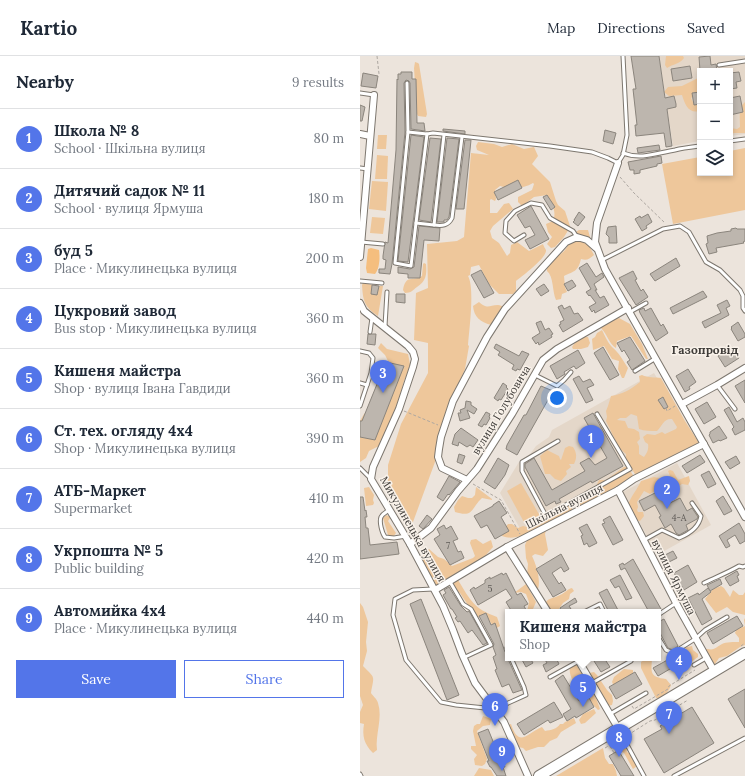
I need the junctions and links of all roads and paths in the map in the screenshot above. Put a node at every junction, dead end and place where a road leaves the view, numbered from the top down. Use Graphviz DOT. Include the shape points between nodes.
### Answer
graph roads {
  1 [pos="378,56"];
  2 [pos="623,56"];
  3 [pos="745,61"];
  4 [pos="719,65"];
  5 [pos="379,74"];
  6 [pos="407,83"];
  7 [pos="360,93"];
  8 [pos="374,96"];
  9 [pos="408,132"];
  10 [pos="360,134"];
  11 [pos="427,134"];
  12 [pos="444,135"];
  13 [pos="370,136"];
  14 [pos="462,137"];
  15 [pos="745,139"];
  16 [pos="733,141"];
  17 [pos="697,146"];
  18 [pos="623,153"];
  19 [pos="618,163"];
  20 [pos="360,168"];
  21 [pos="368,169"];
  22 [pos="616,170"];
  23 [pos="416,223"];
  24 [pos="434,225"];
  25 [pos="669,227"];
  26 [pos="524,235"];
  27 [pos="577,237"];
  28 [pos="361,242"];
  29 [pos="383,244"];
  30 [pos="596,248"];
  31 [pos="360,257"];
  32 [pos="602,261"];
  33 [pos="360,281"];
  34 [pos="382,283"];
  35 [pos="387,292"];
  36 [pos="646,302"];
  37 [pos="360,303"];
  38 [pos="629,310"];
  39 [pos="745,311"];
  40 [pos="372,317"];
  41 [pos="385,326"];
  42 [pos="370,332"];
  43 [pos="360,351"];
  44 [pos="656,358"];
  45 [pos="745,368"];
  46 [pos="634,371"];
  47 [pos="571,372"];
  48 [pos="535,375"];
  49 [pos="360,383"];
  50 [pos="367,385"];
  51 [pos="718,385"];
  52 [pos="680,404"];
  53 [pos="360,406"];
  54 [pos="666,408"];
  55 [pos="399,409"];
  56 [pos="735,409"];
  57 [pos="597,414"];
  58 [pos="444,428"];
  59 [pos="558,441"];
  60 [pos="704,444"];
  61 [pos="360,468"];
  62 [pos="629,470"];
  63 [pos="371,479"];
  64 [pos="634,479"];
  65 [pos="467,480"];
  66 [pos="618,490"];
  67 [pos="692,504"];
  68 [pos="390,510"];
  69 [pos="745,516"];
  70 [pos="406,536"];
  71 [pos="523,539"];
  72 [pos="644,540"];
  73 [pos="410,544"];
  74 [pos="507,547"];
  75 [pos="745,566"];
  76 [pos="450,582"];
  77 [pos="704,583"];
  78 [pos="434,590"];
  79 [pos="676,603"];
  80 [pos="546,609"];
  81 [pos="590,609"];
  82 [pos="602,609"];
  83 [pos="661,613"];
  84 [pos="727,617"];
  85 [pos="695,639"];
  86 [pos="661,642"];
  87 [pos="745,653"];
  88 [pos="463,658"];
  89 [pos="706,658"];
  90 [pos="512,661"];
  91 [pos="575,661"];
  92 [pos="579,661"];
  93 [pos="630,661"];
  94 [pos="694,665"];
  95 [pos="714,671"];
  96 [pos="550,677"];
  97 [pos="592,683"];
  98 [pos="670,686"];
  99 [pos="646,692"];
  100 [pos="688,700"];
  101 [pos="494,709"];
  102 [pos="634,709"];
  103 [pos="610,714"];
  104 [pos="620,733"];
  105 [pos="745,738"];
  106 [pos="610,745"];
  107 [pos="605,748"];
  108 [pos="614,753"];
  109 [pos="528,776"];
  110 [pos="539,776"];
  111 [pos="644,776"];
  112 [pos="674,776"];
  1 -- 5 [label="path"];
  2 -- 18 [label="lane" via="627,120"];
  3 -- 4 [label="lane"];
  6 -- 9 [label="lane"];
  7 -- 8 [label="lane"];
  8 -- 13 [label="street"];
  9 -- 11 [label="lane"];
  9 -- 23 [label="lane" via="395,263 411,266"];
  10 -- 13 [label="street"];
  11 -- 12 [label="lane"];
  11 -- 23 [label="lane"];
  12 -- 14 [label="lane"];
  12 -- 24 [label="lane"];
  13 -- 21 [label="street"];
  14 -- 19 [label="lane" via="592,152"];
  14 -- 24 [label="lane" via="452,218 450,223 445,225"];
  15 -- 16 [label="lane"];
  17 -- 18 [label="lane" via="652,156 631,156"];
  18 -- 19 [label="lane"];
  19 -- 22 [label="street"];
  20 -- 21 [label="lane"];
  21 -- 28 [label="street"];
  22 -- 25 [label="path" via="624,182"];
  22 -- 30 [label="street" via="596,223"];
  23 -- 24 [label="lane"];
  25 -- 32 [label="lane"];
  25 -- 39 [label="lane" via="680,226 689,232 706,262 720,270 740,290"];
  26 -- 27 [label="lane" via="514,241 505,233 506,221 515,211 531,203 542,205 550,218 573,231"];
  27 -- 30 [label="street" via="587,240"];
  27 -- 58 [label="street" via="566,242 505,308 453,401"];
  28 -- 29 [label="lane"];
  28 -- 31 [label="street"];
  30 -- 32 [label="street"];
  32 -- 38 [label="street"];
  33 -- 34 [label="lane"];
  35 -- 41 [label="lane"];
  36 -- 38 [label="lane"];
  37 -- 40 [label="street, Микулинецька вулиця"];
  38 -- 44 [label="street"];
  38 -- 48 [label="street, вулиця Голубовича" via="553,352 543,360"];
  40 -- 41 [label="street, Микулинецька вулиця"];
  40 -- 42 [label="lane"];
  41 -- 55 [label="street, Микулинецька вулиця" via="408,346 415,359"];
  43 -- 50 [label="lane" via="369,353 373,358"];
  44 -- 46 [label="lane"];
  44 -- 52 [label="street"];
  45 -- 51 [label="street"];
  47 -- 48 [label="lane" via="556,386"];
  48 -- 65 [label="street, вулиця Голубовича" via="494,444"];
  49 -- 50 [label="lane"];
  50 -- 53 [label="lane"];
  51 -- 52 [label="street"];
  51 -- 56 [label="lane"];
  52 -- 54 [label="path" via="667,411"];
  52 -- 60 [label="street"];
  55 -- 58 [label="path"];
  55 -- 63 [label="street, Микулинецька вулиця" via="373,467"];
  57 -- 62 [label="lane"];
  58 -- 65 [label="street" via="439,462 442,468"];
  59 -- 62 [label="lane" via="522,462 522,470 546,516"];
  60 -- 64 [label="street, Шкільна вулиця"];
  60 -- 69 [label="street"];
  61 -- 63 [label="lane"];
  62 -- 64 [label="lane"];
  63 -- 68 [label="street, Микулинецька вулиця"];
  64 -- 66 [label="street, Шкільна вулиця"];
  65 -- 71 [label="path" via="500,500"];
  65 -- 73 [label="street, вулиця Голубовича" via="431,528"];
  66 -- 71 [label="street, Шкільна вулиця"];
  66 -- 72 [label="street, вулиця Ярмуша"];
  67 -- 72 [label="lane" via="701,516 691,532 679,538 662,530"];
  68 -- 70 [label="street, Микулинецька вулиця"];
  68 -- 70 [label="lane" via="380,519 385,538"];
  70 -- 73 [label="street, Микулинецька вулиця"];
  71 -- 74 [label="street, Шкільна вулиця"];
  72 -- 79 [label="street, вулиця Ярмуша"];
  73 -- 78 [label="street, Микулинецька вулиця"];
  74 -- 76 [label="street, Шкільна вулиця"];
  74 -- 80 [label="street"];
  75 -- 77 [label="lane" via="739,566"];
  76 -- 78 [label="street, Шкільна вулиця"];
  76 -- 88 [label="lane" via="464,604 471,609 490,645"];
  78 -- 88 [label="street, Микулинецька вулиця"];
  78 -- 101 [label="lane" via="413,590 395,599 393,615 406,660 441,702"];
  79 -- 83 [label="lane"];
  79 -- 85 [label="street, вулиця Ярмуша"];
  81 -- 82 [label="lane" via="600,604"];
  84 -- 85 [label="lane"];
  85 -- 86 [label="lane" via="674,654 666,650"];
  85 -- 89 [label="street, вулиця Ярмуша"];
  87 -- 95 [label="highway"];
  88 -- 101 [label="street, Микулинецька вулиця" via="474,683"];
  89 -- 94 [label="lane"];
  89 -- 95 [label="street, вулиця Ярмуша"];
  90 -- 101 [label="lane" via="526,695"];
  91 -- 96 [label="lane"];
  92 -- 97 [label="street"];
  93 -- 97 [label="lane"];
  95 -- 104 [label="highway"];
  97 -- 103 [label="street"];
  98 -- 102 [label="path"];
  99 -- 103 [label="lane"];
  100 -- 104 [label="path" via="663,715"];
  101 -- 109 [label="street, Микулинецька вулиця" via="504,722"];
  103 -- 104 [label="street"];
  104 -- 106 [label="path"];
  104 -- 110 [label="highway"];
  104 -- 111 [label="lane"];
  105 -- 112 [label="lane"];
  106 -- 107 [label="path"];
  106 -- 108 [label="path"];
}
